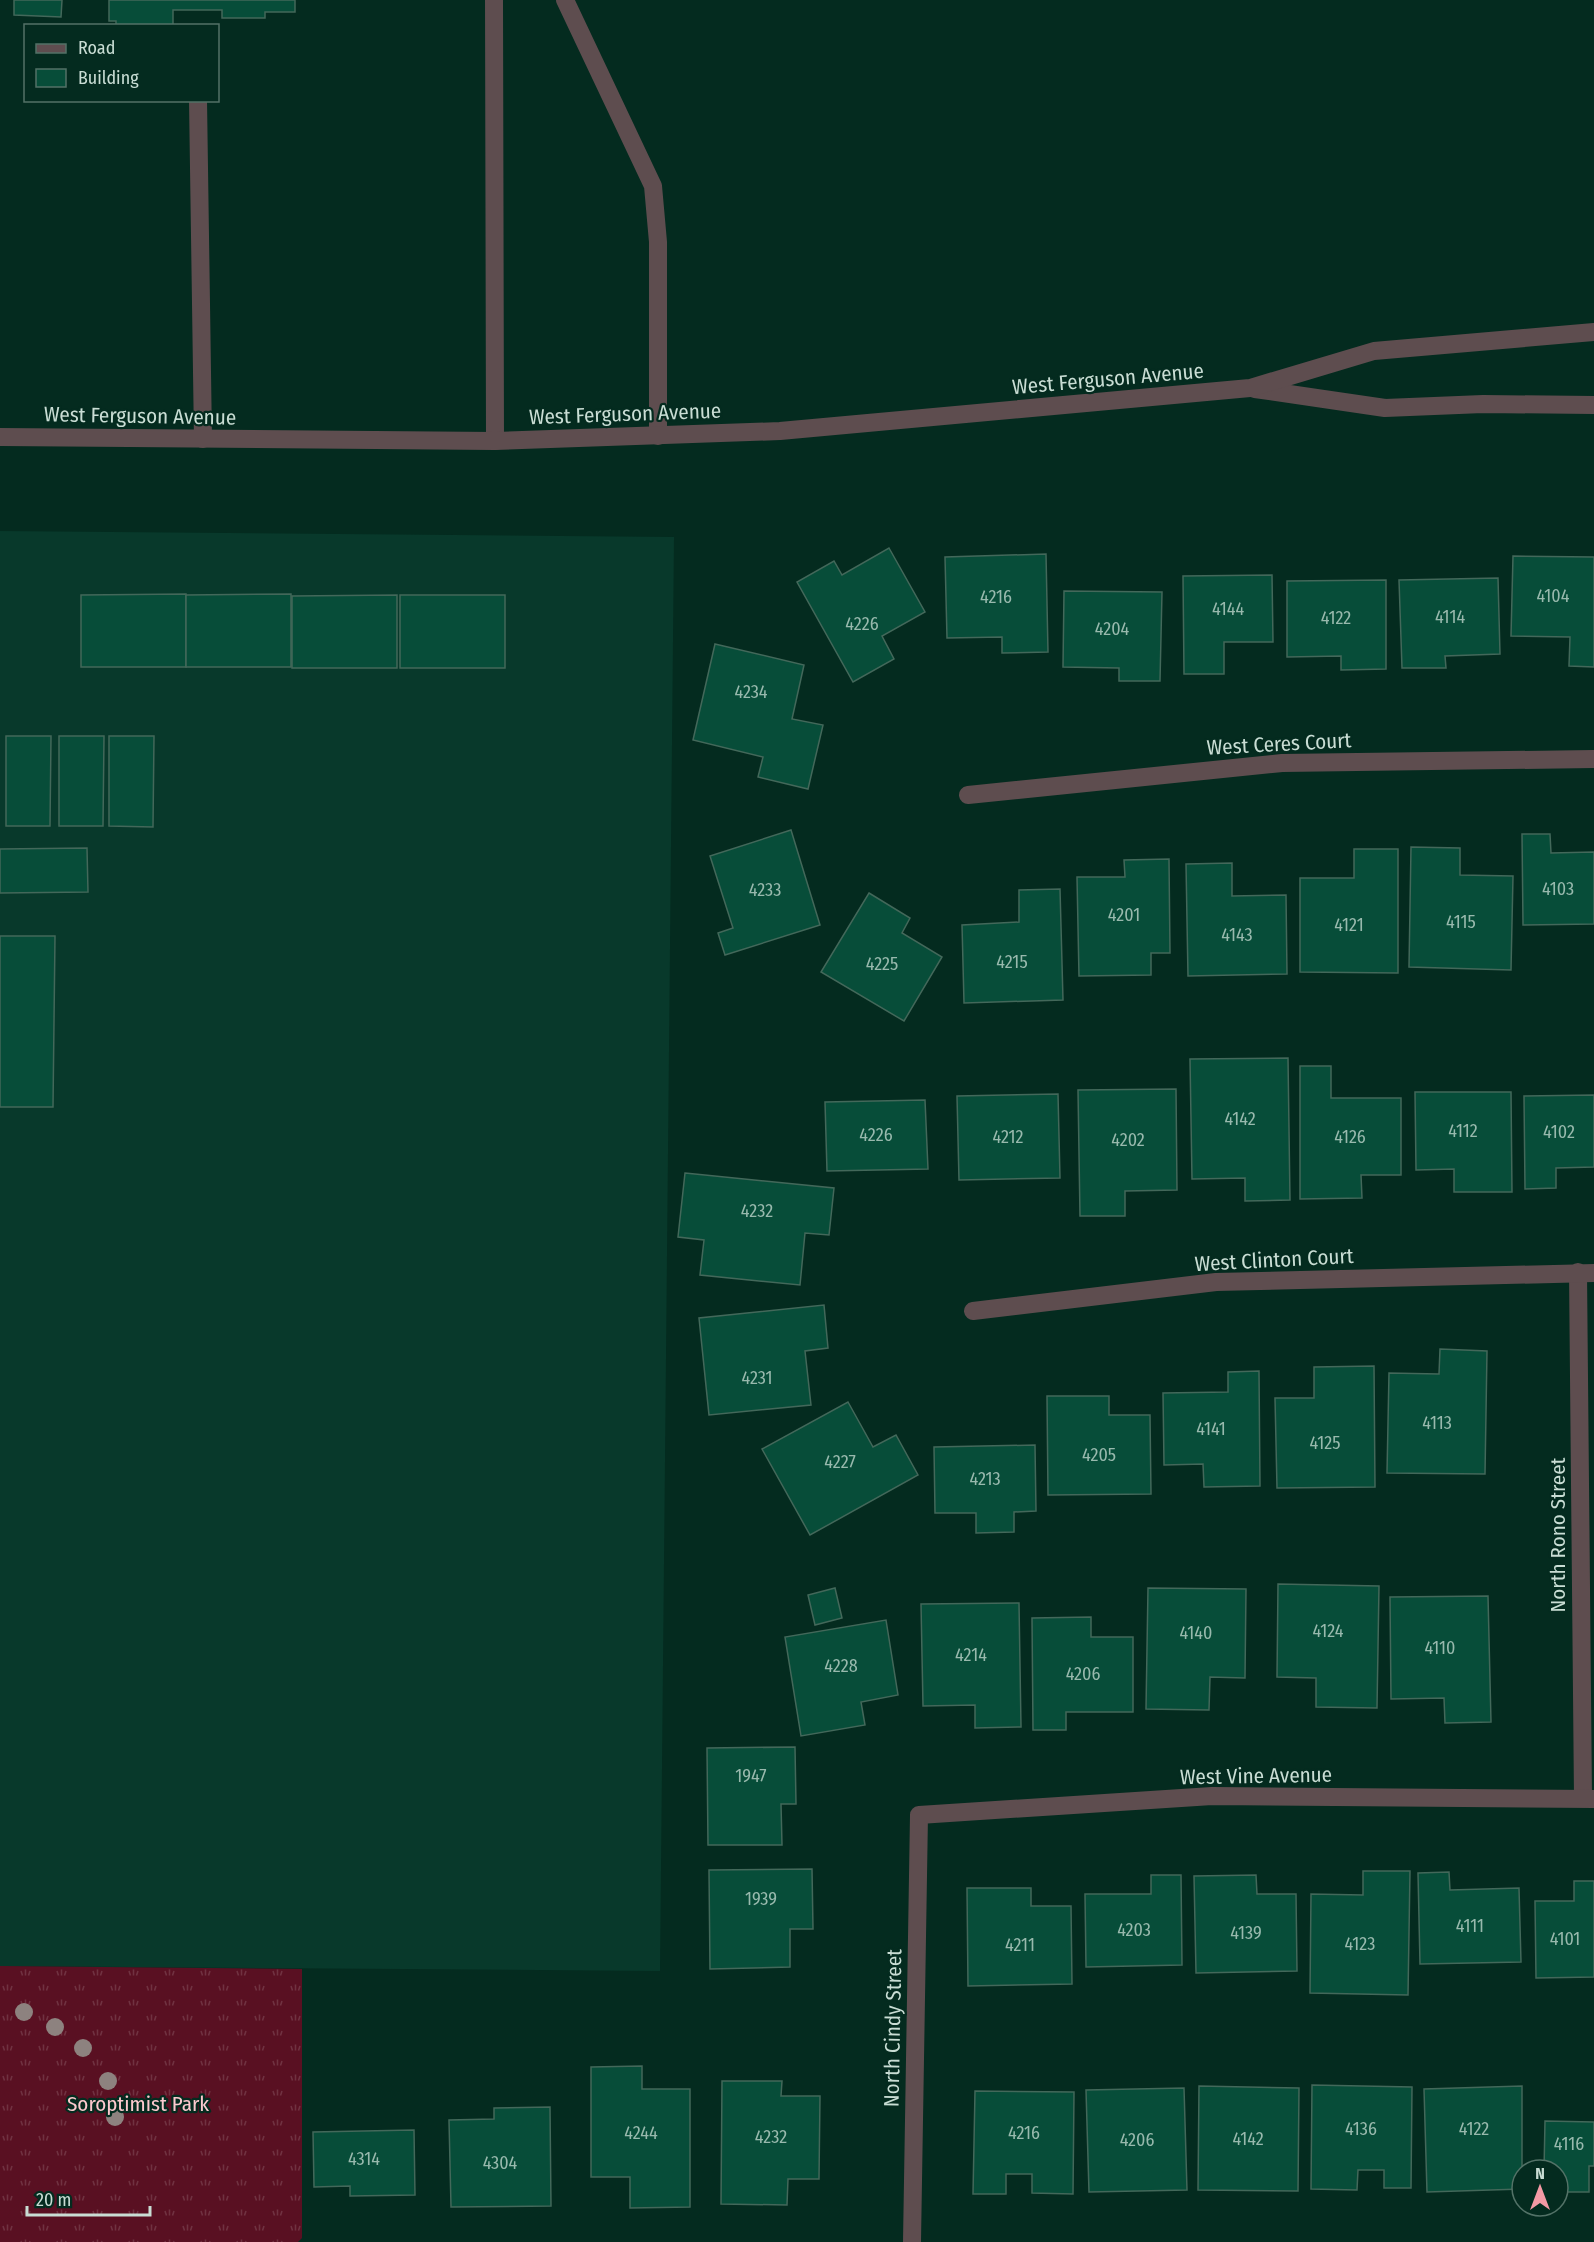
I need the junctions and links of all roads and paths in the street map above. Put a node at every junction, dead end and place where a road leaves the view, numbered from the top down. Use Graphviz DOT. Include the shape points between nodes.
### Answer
graph roads {
  1 [pos="494,0"];
  2 [pos="565,0"];
  3 [pos="198,102"];
  4 [pos="1594,332"];
  5 [pos="1250,388"];
  6 [pos="1594,405"];
  7 [pos="658,436"];
  8 [pos="0,437"];
  9 [pos="203,439"];
  10 [pos="495,441"];
  11 [pos="1594,759"];
  12 [pos="968,795"];
  13 [pos="1586,1272"];
  14 [pos="973,1311"];
  15 [pos="1588,1799"];
  16 [pos="919,1815"];
  17 [pos="912,2242"];
  1 -- 10 [label="street"];
  2 -- 7 [label="street" via="653,186 658,242"];
  3 -- 9 [label="street"];
  4 -- 5 [label="street, West Ferguson Avenue" via="1374,351"];
  5 -- 6 [label="street, West Ferguson Avenue" via="1385,408"];
  5 -- 7 [label="street, West Ferguson Avenue" via="780,431"];
  7 -- 10 [label="street, West Ferguson Avenue"];
  8 -- 9 [label="street, West Ferguson Avenue"];
  9 -- 10 [label="street, West Ferguson Avenue"];
  11 -- 12 [label="street, West Ceres Court" via="1282,763"];
  13 -- 14 [label="street, West Clinton Court" via="1216,1282"];
  13 -- 15 [label="street, North Rono Street"];
  15 -- 16 [label="street, West Vine Avenue" via="1212,1796"];
  16 -- 17 [label="street, North Cindy Street"];
}
